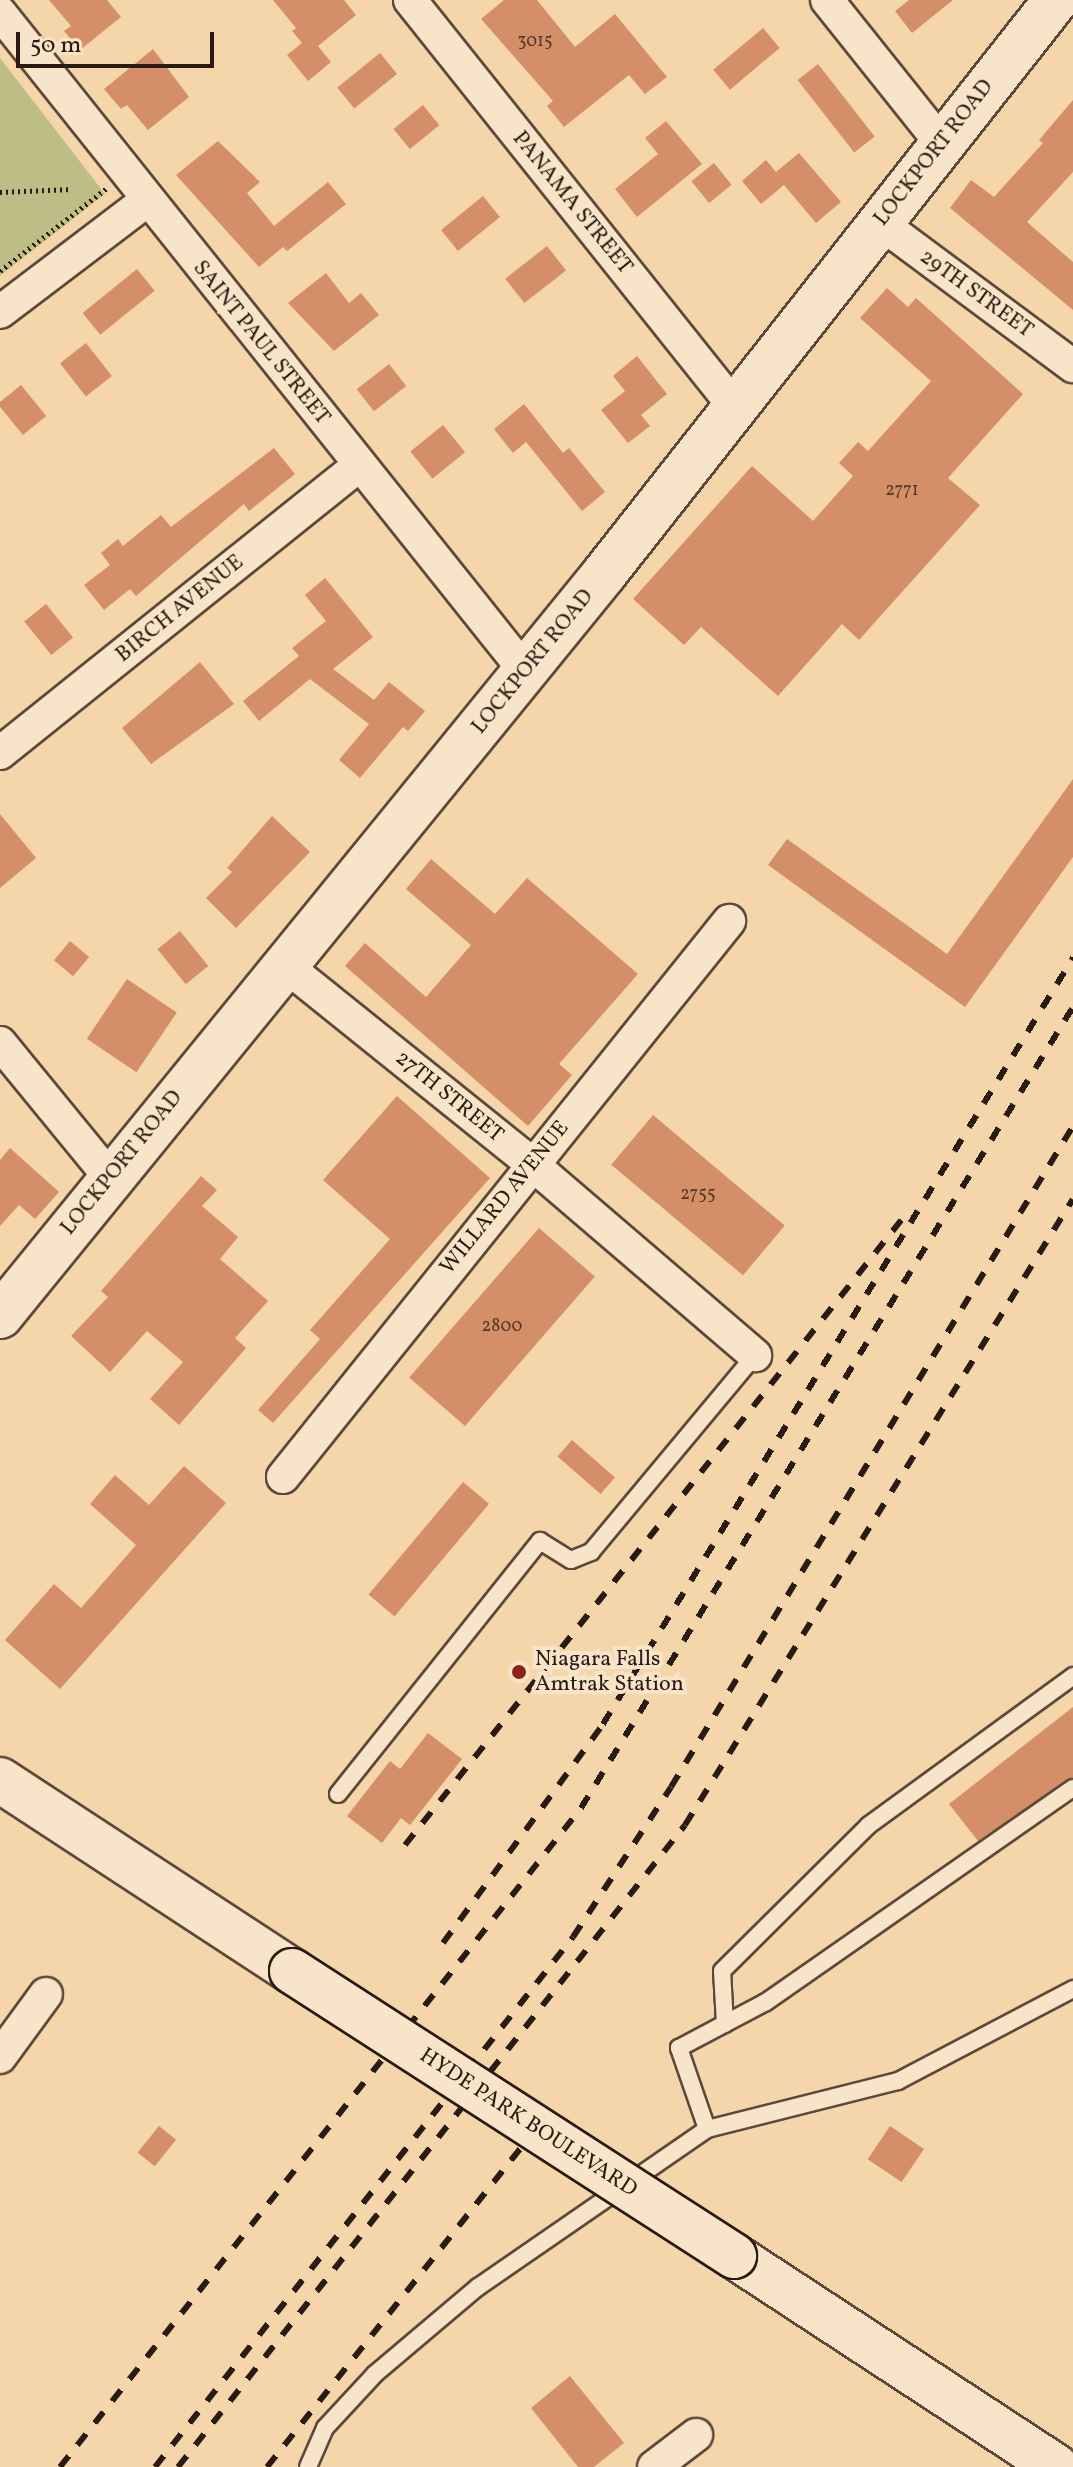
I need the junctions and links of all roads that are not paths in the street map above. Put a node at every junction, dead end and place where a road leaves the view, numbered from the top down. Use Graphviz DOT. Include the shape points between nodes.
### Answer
graph roads {
  1 [pos="410,0"];
  2 [pos="827,0"];
  3 [pos="1056,0"];
  4 [pos="0,13"];
  5 [pos="941,143"];
  6 [pos="146,201"];
  7 [pos="879,222"];
  8 [pos="0,312"];
  9 [pos="1073,366"];
  10 [pos="734,406"];
  11 [pos="359,465"];
  12 [pos="525,671"];
  13 [pos="0,753"];
  14 [pos="729,921"];
  15 [pos="286,966"];
  16 [pos="0,1043"];
  17 [pos="532,1164"];
  18 [pos="109,1176"];
  19 [pos="0,1316"];
  20 [pos="755,1355"];
  21 [pos="283,1477"];
  22 [pos="1073,1676"];
  23 [pos="0,1780"];
  24 [pos="1073,1788"];
  25 [pos="338,1794"];
  26 [pos="1073,1989"];
  27 [pos="46,1994"];
  28 [pos="725,2024"];
  29 [pos="0,2057"];
  30 [pos="707,2129"];
  31 [pos="696,2435"];
  32 [pos="308,2467"];
  33 [pos="654,2467"];
  34 [pos="1056,2467"];
  1 -- 10 [label="street, PANAMA STREET"];
  2 -- 5 [label="street"];
  3 -- 5 [label="street, LOCKPORT ROAD"];
  4 -- 6 [label="street, SAINT PAUL STREET"];
  5 -- 7 [label="street, LOCKPORT ROAD"];
  6 -- 8 [label="street"];
  6 -- 11 [label="street, SAINT PAUL STREET"];
  7 -- 9 [label="street, 29TH STREET"];
  7 -- 10 [label="street, LOCKPORT ROAD"];
  10 -- 12 [label="street, LOCKPORT ROAD"];
  11 -- 12 [label="street, SAINT PAUL STREET"];
  11 -- 13 [label="street, BIRCH AVENUE"];
  12 -- 15 [label="street, LOCKPORT ROAD"];
  14 -- 17 [label="street, WILLARD AVENUE"];
  15 -- 17 [label="street, 27TH STREET"];
  15 -- 18 [label="street, LOCKPORT ROAD"];
  16 -- 18 [label="street"];
  17 -- 20 [label="street, 27TH STREET"];
  17 -- 21 [label="street, WILLARD AVENUE"];
  18 -- 19 [label="street, LOCKPORT ROAD"];
  20 -- 25 [label="lane" via="591,1552 571,1560 540,1541"];
  22 -- 28 [label="lane" via="869,1825 778,1915 722,1971"];
  23 -- 34 [label="street, HYDE PARK BOULEVARD, bridge"];
  24 -- 28 [label="lane" via="766,2002"];
  26 -- 30 [label="lane" via="898,2081"];
  27 -- 29 [label="street"];
  28 -- 30 [label="lane" via="679,2048"];
  30 -- 32 [label="lane" via="478,2287 375,2374 325,2428"];
  31 -- 33 [label="street"];
}
